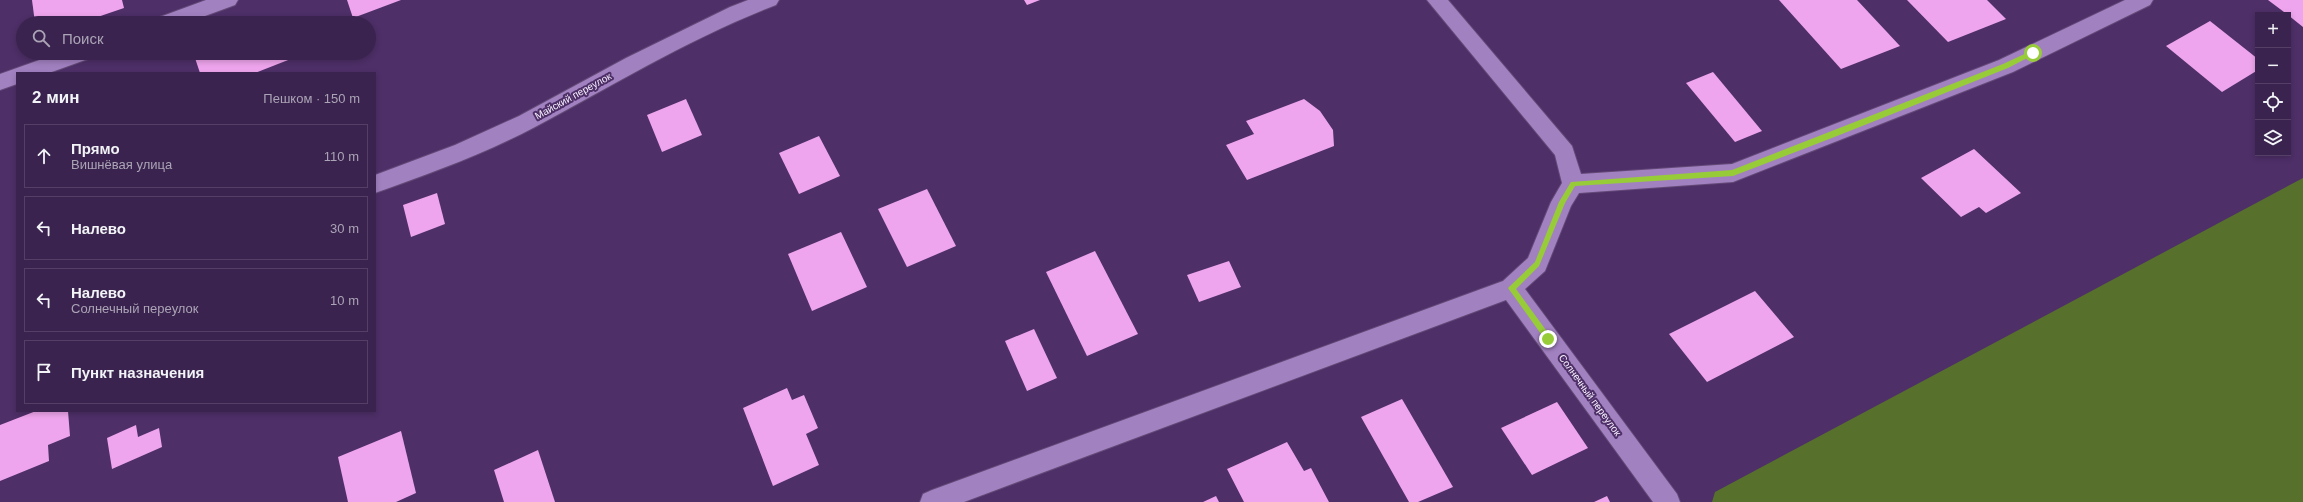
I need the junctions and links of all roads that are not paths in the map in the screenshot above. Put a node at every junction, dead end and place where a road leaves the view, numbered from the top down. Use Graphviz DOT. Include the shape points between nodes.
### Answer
graph roads {
  1 [pos="228,0"];
  2 [pos="768,0"];
  3 [pos="1437,0"];
  4 [pos="2143,0"];
  5 [pos="183,16"];
  6 [pos="62,60"];
  7 [pos="29,72"];
  8 [pos="16,76"];
  9 [pos="0,82"];
  10 [pos="376,184"];
  11 [pos="1573,184"];
  12 [pos="1512,288"];
  13 [pos="932,502"];
  14 [pos="1668,502"];
  1 -- 5 [label="street"];
  2 -- 10 [label="street, Майский переулок" via="737,12 633,64 526,122 462,151"];
  3 -- 11 [label="street" via="1565,152"];
  4 -- 11 [label="street" via="2006,66 1733,173"];
  6 -- 7 [label="street"];
  8 -- 9 [label="street"];
  11 -- 12 [label="street" via="1562,202 1537,264"];
  12 -- 13 [label="street"];
  12 -- 14 [label="street, Солнечный переулок"];
}
